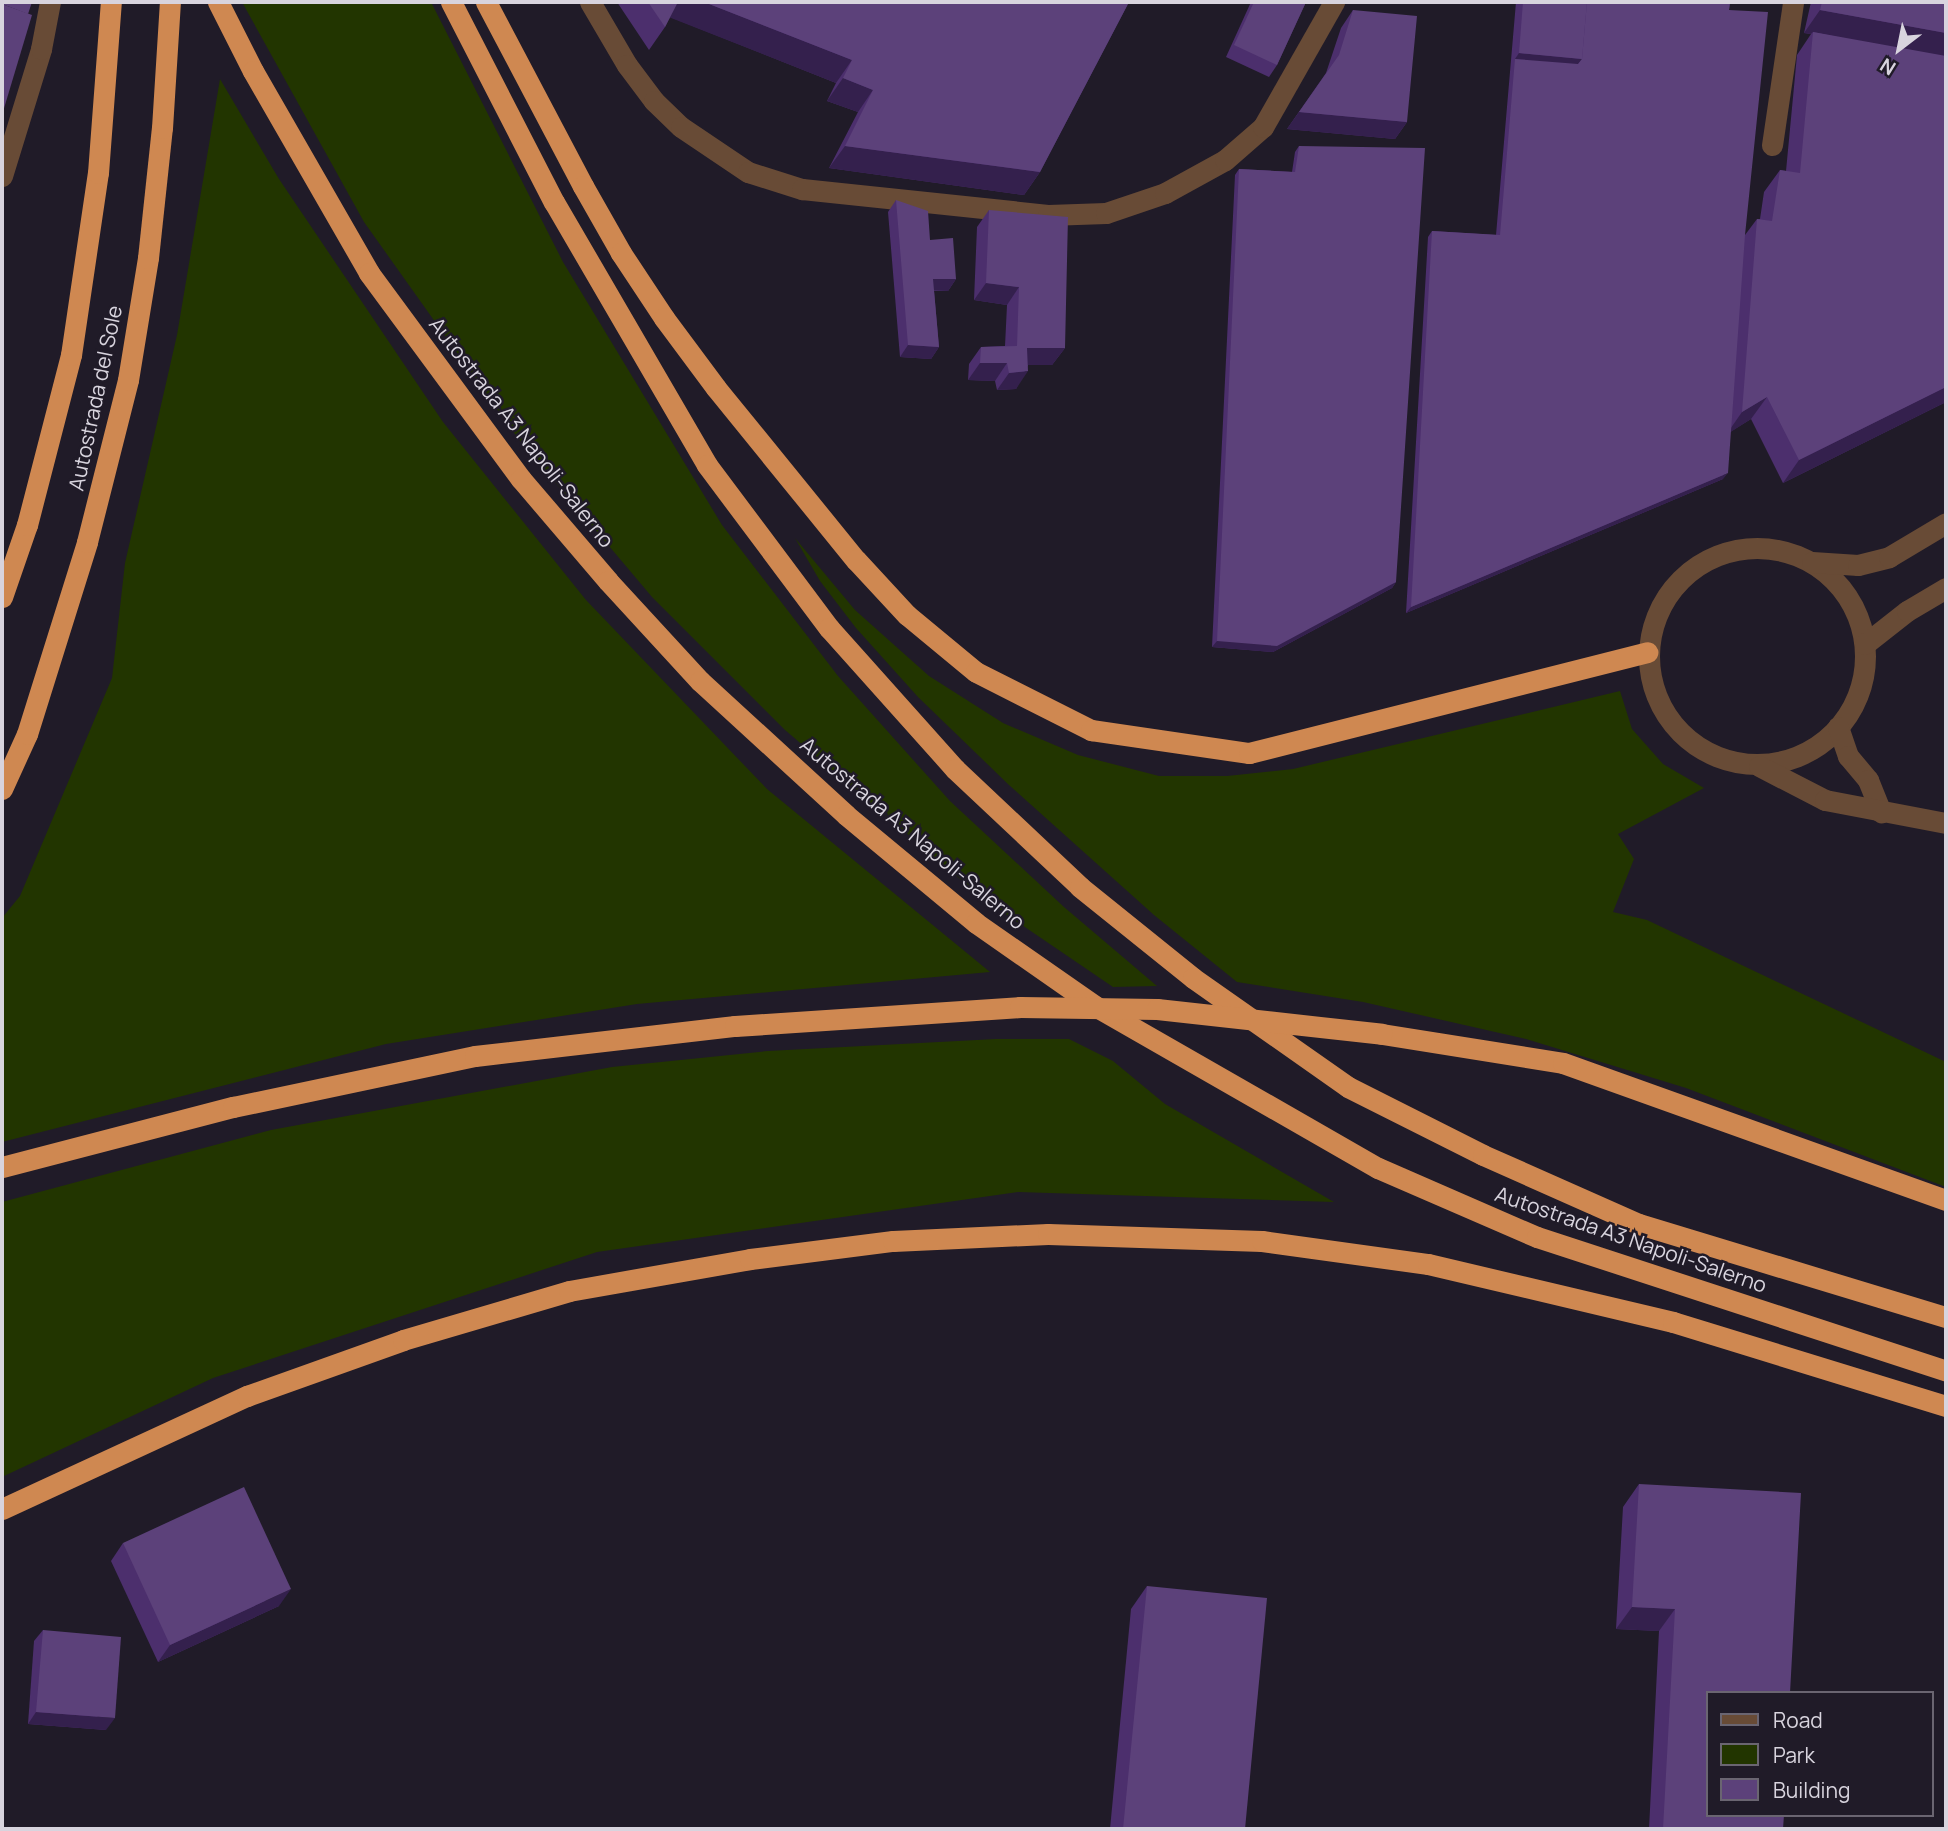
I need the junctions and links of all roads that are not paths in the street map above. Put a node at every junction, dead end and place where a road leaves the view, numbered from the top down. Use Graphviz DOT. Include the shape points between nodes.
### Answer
graph roads {
  1 [pos="50,2"];
  2 [pos="111,2"];
  3 [pos="170,2"];
  4 [pos="218,2"];
  5 [pos="451,2"];
  6 [pos="486,2"];
  7 [pos="590,2"];
  8 [pos="1334,2"];
  9 [pos="1793,2"];
  10 [pos="1772,145"];
  11 [pos="2,176"];
  12 [pos="1946,523"];
  13 [pos="1812,562"];
  14 [pos="1946,587"];
  15 [pos="2,597"];
  16 [pos="1865,644"];
  17 [pos="1647,652"];
  18 [pos="1838,727"];
  19 [pos="1759,766"];
  20 [pos="2,789"];
  21 [pos="1881,811"];
  22 [pos="1946,823"];
  23 [pos="2,1167"];
  24 [pos="1946,1200"];
  25 [pos="1946,1317"];
  26 [pos="1946,1371"];
  27 [pos="1946,1406"];
  28 [pos="2,1509"];
  1 -- 11 [label="street" via="41,48"];
  2 -- 15 [label="highway, Autostrada del Sole" via="98,173 71,355 27,525"];
  3 -- 20 [label="highway, Autostrada del Sole" via="148,258 128,380 87,542 27,734"];
  4 -- 26 [label="highway, Autostrada A3 Napoli-Salerno" via="369,273 539,499 700,681 846,815 976,923 1095,1006 1378,1168 1537,1237"];
  5 -- 25 [label="highway, Autostrada A3 Napoli-Salerno" via="554,202 707,466 847,649 955,769 1080,887 1193,978 1348,1087 1483,1156 1639,1224"];
  6 -- 17 [label="highway" via="583,186 664,318 856,560 907,615 976,672 1091,730 1249,753"];
  7 -- 8 [label="street" via="654,101 681,127 748,172 802,189 1048,215 1106,212 1165,193 1225,160 1263,127"];
  9 -- 10 [label="street"];
  12 -- 13 [label="street" via="1889,557 1858,565"];
  13 -- 16 [label="street" via="1840,584 1854,608"];
  13 -- 17 [label="street" via="1777,549 1739,548 1703,561 1675,582 1655,615"];
  14 -- 16 [label="street"];
  16 -- 18 [label="street" via="1863,682 1848,717"];
  17 -- 19 [label="street" via="1653,694 1673,727 1721,761"];
  18 -- 19 [label="street" via="1822,745 1797,759"];
  18 -- 21 [label="street" via="1848,756 1868,780"];
  19 -- 21 [label="street" via="1825,800"];
  21 -- 22 [label="street"];
  23 -- 24 [label="highway, bridge" via="233,1107 475,1056 735,1027 1020,1007 1157,1009 1382,1034 1563,1063"];
  27 -- 28 [label="highway" via="1673,1322 1428,1264 1262,1241 1048,1234 893,1241 750,1259 569,1291 429,1333 247,1396"];
}
